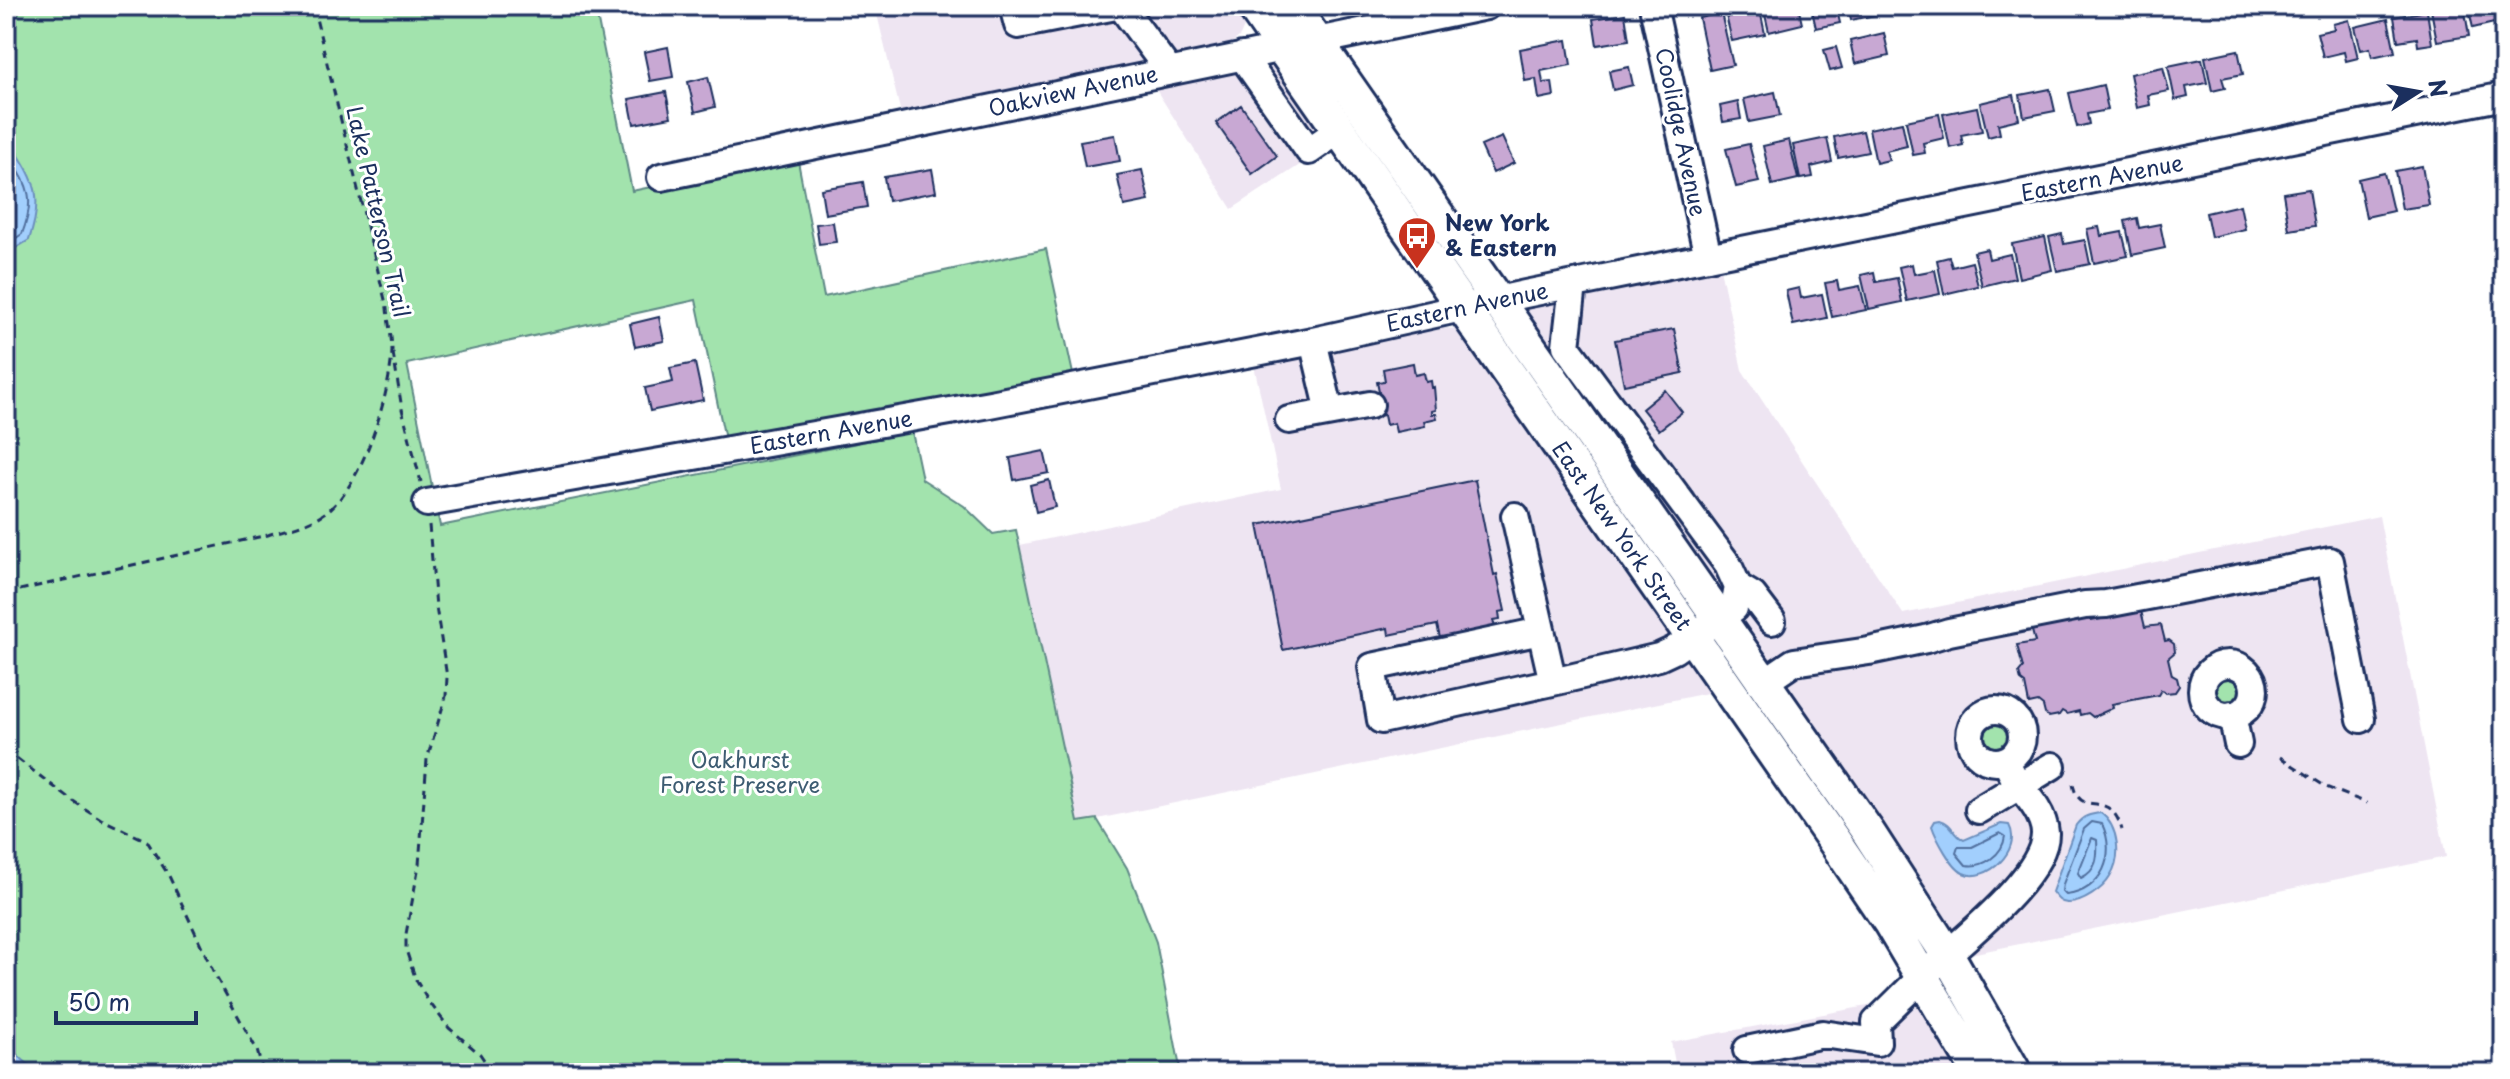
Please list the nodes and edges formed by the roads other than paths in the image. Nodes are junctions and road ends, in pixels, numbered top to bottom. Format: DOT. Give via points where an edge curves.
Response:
graph roads {
  1 [pos="1013,6"];
  2 [pos="1118,6"];
  3 [pos="1253,6"];
  4 [pos="1292,6"];
  5 [pos="1486,6"];
  6 [pos="1653,6"];
  7 [pos="1317,40"];
  8 [pos="1281,48"];
  9 [pos="1242,56"];
  10 [pos="1169,71"];
  11 [pos="2504,96"];
  12 [pos="1339,130"];
  13 [pos="661,177"];
  14 [pos="1708,257"];
  15 [pos="1573,285"];
  16 [pos="1497,301"];
  17 [pos="1463,308"];
  18 [pos="1313,341"];
  19 [pos="1575,384"];
  20 [pos="1370,405"];
  21 [pos="1330,412"];
  22 [pos="1289,420"];
  23 [pos="1646,455"];
  24 [pos="1617,472"];
  25 [pos="427,503"];
  26 [pos="1515,516"];
  27 [pos="1738,587"];
  28 [pos="1719,619"];
  29 [pos="1772,621"];
  30 [pos="1541,631"];
  31 [pos="1692,637"];
  32 [pos="1557,681"];
  33 [pos="1763,683"];
  34 [pos="2232,715"];
  35 [pos="2361,719"];
  36 [pos="2238,744"];
  37 [pos="2005,760"];
  38 [pos="2052,766"];
  39 [pos="2019,786"];
  40 [pos="1979,810"];
  41 [pos="1947,954"];
  42 [pos="1922,976"];
  43 [pos="1747,1050"];
  44 [pos="1979,1073"];
  45 [pos="2015,1073"];
  1 -- 2 [label="street" via="1018,25"];
  2 -- 10 [label="street"];
  3 -- 8 [label="main road, East New York Street"];
  4 -- 7 [label="main road, East New York Street"];
  5 -- 7 [label="street, Oakview Avenue"];
  6 -- 14 [label="street, Coolidge Avenue"];
  7 -- 8 [label="street, Oakview Avenue"];
  7 -- 16 [label="main road, East New York Street"];
  8 -- 9 [label="street, Oakview Avenue"];
  8 -- 12 [label="main road, East New York Street"];
  9 -- 10 [label="street, Oakview Avenue"];
  9 -- 12 [label="street" via="1309,151"];
  10 -- 13 [label="street, Oakview Avenue"];
  11 -- 14 [label="street, Eastern Avenue"];
  12 -- 17 [label="main road, East New York Street"];
  14 -- 15 [label="street, Eastern Avenue"];
  15 -- 16 [label="street, Eastern Avenue"];
  15 -- 19 [label="street" via="1566,346"];
  16 -- 17 [label="street, Eastern Avenue"];
  16 -- 19 [label="main road, East New York Street"];
  17 -- 18 [label="street, Eastern Avenue"];
  17 -- 31 [label="main road, East New York Street"];
  18 -- 21 [label="street"];
  18 -- 25 [label="street, Eastern Avenue"];
  19 -- 23 [label="street"];
  19 -- 24 [label="main road, East New York Street"];
  20 -- 21 [label="street"];
  21 -- 22 [label="street"];
  23 -- 24 [label="street"];
  23 -- 27 [label="street" via="1728,565"];
  24 -- 28 [label="main road, East New York Street"];
  26 -- 30 [label="street"];
  27 -- 28 [label="street" via="1734,608"];
  27 -- 29 [label="street" via="1753,596"];
  28 -- 31 [label="street"];
  28 -- 33 [label="main road, East New York Street"];
  30 -- 32 [label="street"];
  30 -- 32 [label="street" via="1372,667 1381,720"];
  31 -- 32 [label="street" via="1659,657"];
  31 -- 42 [label="main road, East New York Street"];
  33 -- 35 [label="street" via="1794,662 2330,561"];
  33 -- 41 [label="main road, East New York Street"];
  34 -- 36 [label="street"];
  37 -- 39 [label="street"];
  38 -- 39 [label="street"];
  39 -- 40 [label="street"];
  39 -- 41 [label="street" via="2035,804 2045,833 2040,853 2028,874"];
  41 -- 42 [label="street"];
  41 -- 45 [label="main road, East New York Street"];
  42 -- 43 [label="street" via="1876,1022 1879,1051 1825,1044"];
  42 -- 44 [label="main road, East New York Street"];
}
